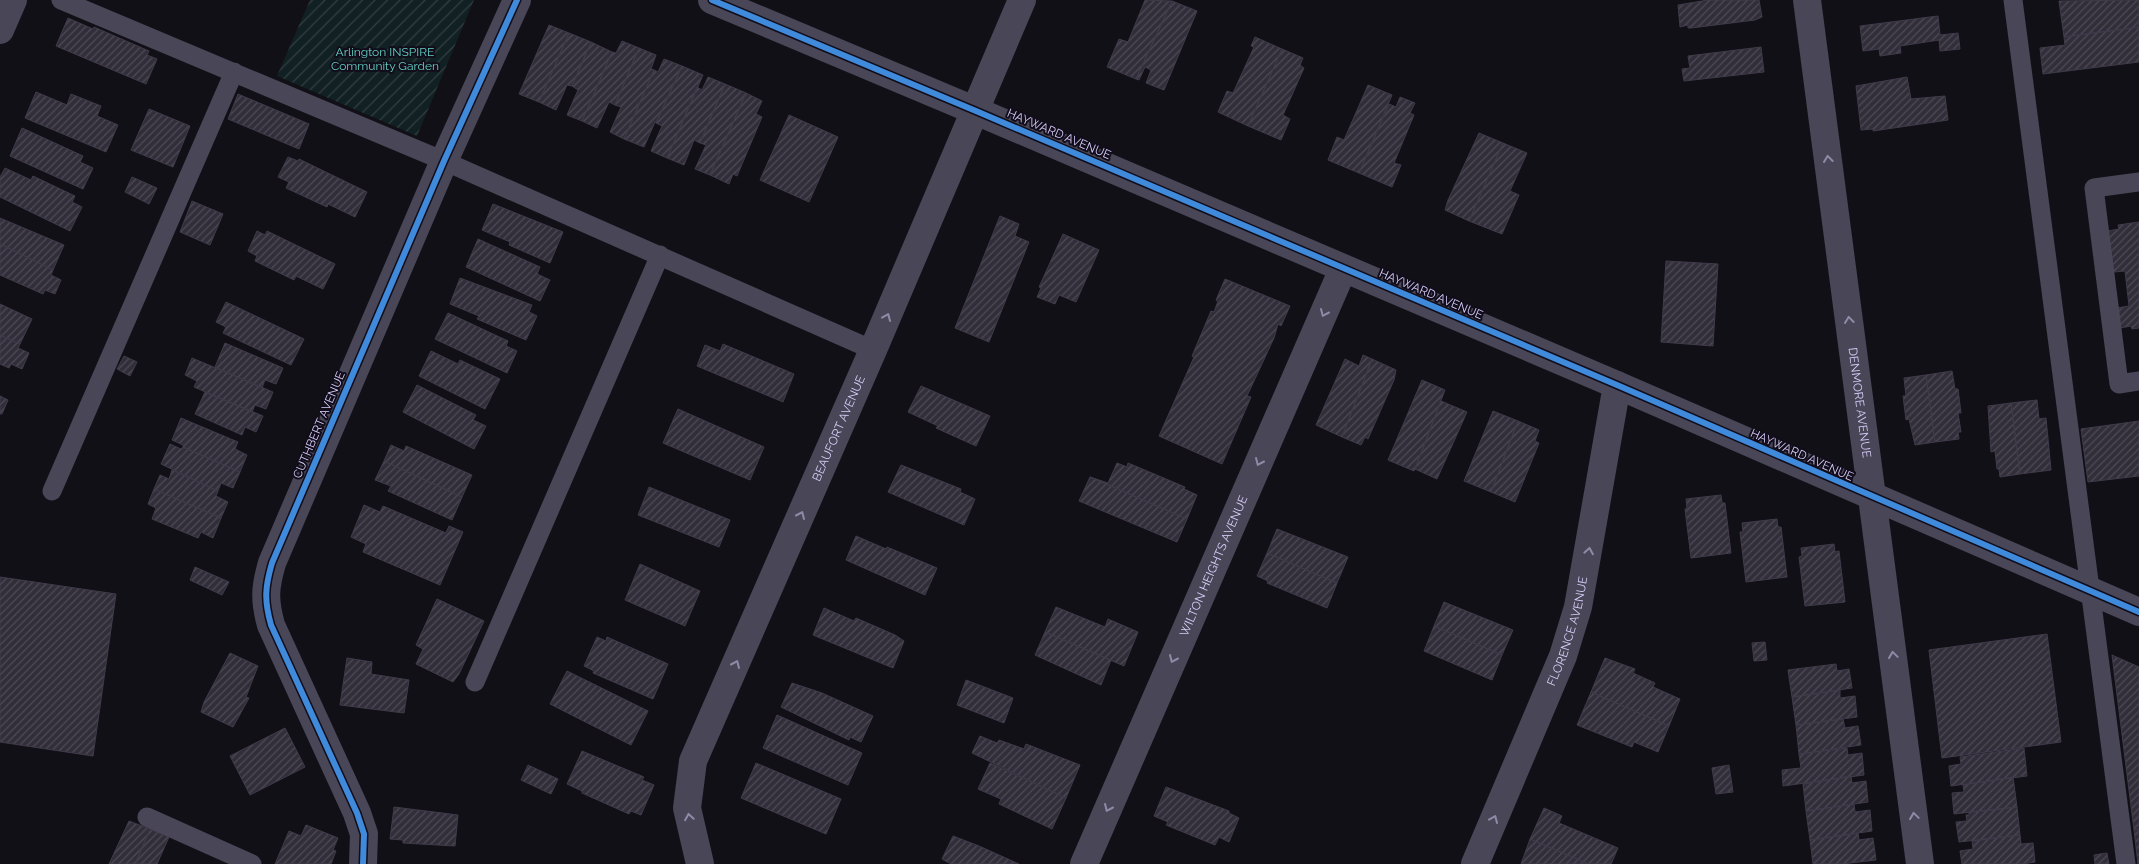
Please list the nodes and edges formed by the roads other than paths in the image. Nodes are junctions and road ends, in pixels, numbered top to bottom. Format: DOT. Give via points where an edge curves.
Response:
graph roads {
  1 [pos="13,0"];
  2 [pos="61,0"];
  3 [pos="517,0"];
  4 [pos="712,0"];
  5 [pos="1022,0"];
  6 [pos="1807,0"];
  7 [pos="2013,0"];
  8 [pos="0,30"];
  9 [pos="234,72"];
  10 [pos="976,111"];
  11 [pos="444,161"];
  12 [pos="2139,182"];
  13 [pos="660,255"];
  14 [pos="1343,268"];
  15 [pos="873,350"];
  16 [pos="2139,381"];
  17 [pos="1617,385"];
  18 [pos="52,491"];
  19 [pos="1872,498"];
  20 [pos="2091,592"];
  21 [pos="2139,612"];
  22 [pos="475,682"];
  23 [pos="147,817"];
  24 [pos="252,864"];
  25 [pos="364,864"];
  26 [pos="700,864"];
  27 [pos="1084,864"];
  28 [pos="1475,864"];
  29 [pos="1920,864"];
  30 [pos="2126,864"];
  1 -- 8 [label="street"];
  2 -- 9 [label="lane"];
  3 -- 11 [label="street, CUTHBERT AVENUE"];
  4 -- 10 [label="street, HAYWARD AVENUE"];
  5 -- 10 [label="street, BEAUFORT AVENUE"];
  19 -- 6 [label="street, DENMORE AVENUE, one-way"];
  7 -- 20 [label="lane"];
  9 -- 11 [label="lane"];
  9 -- 18 [label="lane"];
  10 -- 14 [label="street, HAYWARD AVENUE"];
  15 -- 10 [label="street, BEAUFORT AVENUE, one-way"];
  11 -- 13 [label="lane"];
  11 -- 25 [label="street, CUTHBERT AVENUE" via="272,563 266,584 265,604 271,625 357,813 364,834"];
  12 -- 16 [label="lane" via="2094,188 2119,384"];
  13 -- 15 [label="lane"];
  13 -- 22 [label="lane"];
  14 -- 17 [label="street, HAYWARD AVENUE"];
  14 -- 27 [label="street, WILTON HEIGHTS AVENUE, one-way"];
  26 -- 15 [label="street, BEAUFORT AVENUE, one-way" via="687,808 694,761"];
  17 -- 19 [label="street, HAYWARD AVENUE"];
  28 -- 17 [label="street, FLORENCE AVENUE, one-way" via="1563,656 1578,607"];
  19 -- 20 [label="street, HAYWARD AVENUE"];
  29 -- 19 [label="street, DENMORE AVENUE, one-way"];
  20 -- 21 [label="street, HAYWARD AVENUE"];
  20 -- 30 [label="lane"];
  23 -- 24 [label="lane"];
}
